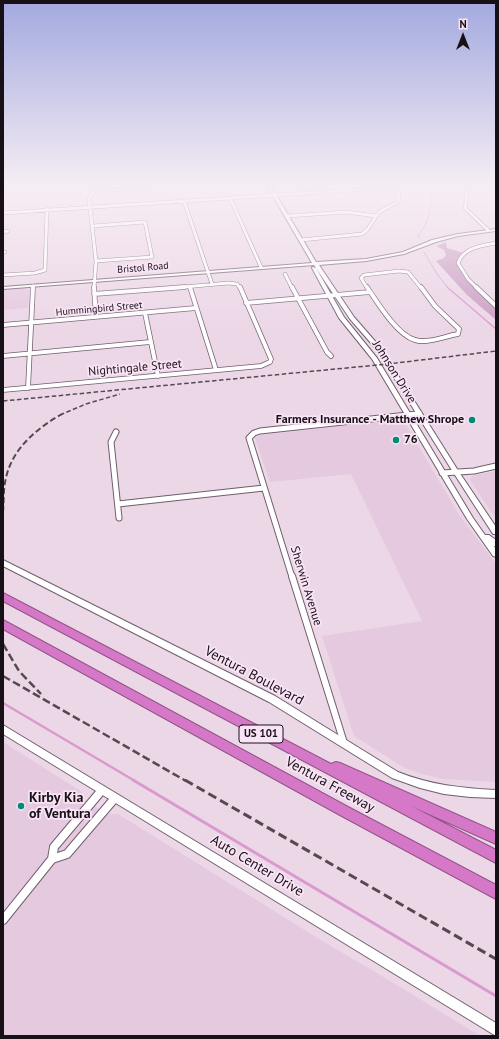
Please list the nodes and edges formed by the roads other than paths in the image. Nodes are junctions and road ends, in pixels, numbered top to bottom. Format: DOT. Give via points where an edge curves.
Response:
graph roads {
  1 [pos="47,234"];
  2 [pos="94,234"];
  3 [pos="147,234"];
  4 [pos="195,234"];
  5 [pos="246,234"];
  6 [pos="298,234"];
  7 [pos="360,234"];
  8 [pos="464,234"];
  9 [pos="301,240"];
  10 [pos="496,243"];
  11 [pos="366,260"];
  12 [pos="96,261"];
  13 [pos="314,263"];
  14 [pos="261,267"];
  15 [pos="208,271"];
  16 [pos="285,274"];
  17 [pos="3,275"];
  18 [pos="95,281"];
  19 [pos="329,283"];
  20 [pos="212,284"];
  21 [pos="34,286"];
  22 [pos="190,286"];
  23 [pos="3,288"];
  24 [pos="370,292"];
  25 [pos="94,294"];
  26 [pos="329,295"];
  27 [pos="337,295"];
  28 [pos="298,298"];
  29 [pos="489,300"];
  30 [pos="496,300"];
  31 [pos="246,303"];
  32 [pos="496,306"];
  33 [pos="196,308"];
  34 [pos="146,313"];
  35 [pos="96,317"];
  36 [pos="32,322"];
  37 [pos="3,325"];
  38 [pos="150,342"];
  39 [pos="30,353"];
  40 [pos="3,356"];
  41 [pos="331,356"];
  42 [pos="216,370"];
  43 [pos="158,376"];
  44 [pos="28,388"];
  45 [pos="3,390"];
  46 [pos="420,414"];
  47 [pos="408,415"];
  48 [pos="116,432"];
  49 [pos="496,466"];
  50 [pos="456,472"];
  51 [pos="442,474"];
  52 [pos="264,488"];
  53 [pos="118,504"];
  54 [pos="119,518"];
  55 [pos="479,532"];
  56 [pos="496,532"];
  57 [pos="496,544"];
  58 [pos="496,554"];
  59 [pos="3,563"];
  60 [pos="3,597"];
  61 [pos="3,624"];
  62 [pos="3,729"];
  63 [pos="271,739"];
  64 [pos="344,743"];
  65 [pos="102,790"];
  66 [pos="496,794"];
  67 [pos="115,798"];
  68 [pos="496,838"];
  69 [pos="496,857"];
  70 [pos="52,859"];
  71 [pos="496,892"];
  72 [pos="3,920"];
  73 [pos="496,1030"];
  1 -- 17 [label="street" via="46,267 43,271"];
  2 -- 12 [label="street"];
  3 -- 12 [label="street" via="152,257"];
  4 -- 15 [label="street"];
  5 -- 14 [label="street"];
  6 -- 9 [label="main road, Johnson Drive"];
  7 -- 9 [label="street"];
  8 -- 11 [label="main road, Bristol Road" via="445,238 404,253"];
  9 -- 13 [label="main road, Johnson Drive"];
  10 -- 29 [label="street" via="467,251 461,255 458,263 466,276"];
  11 -- 13 [label="main road, Bristol Road"];
  11 -- 19 [label="main road" via="325,266"];
  12 -- 18 [label="street"];
  13 -- 14 [label="main road, Bristol Road"];
  13 -- 19 [label="main road, Johnson Drive"];
  13 -- 26 [label="main road, Johnson Drive" via="312,266"];
  14 -- 15 [label="main road, Bristol Road"];
  15 -- 18 [label="main road, Bristol Road"];
  15 -- 20 [label="street"];
  16 -- 28 [label="street"];
  18 -- 21 [label="main road, Bristol Road"];
  18 -- 25 [label="street"];
  19 -- 27 [label="main road, Johnson Drive"];
  20 -- 22 [label="street"];
  20 -- 31 [label="street" via="239,285"];
  21 -- 23 [label="main road, Bristol Road"];
  21 -- 36 [label="street"];
  22 -- 25 [label="street"];
  22 -- 33 [label="street"];
  24 -- 24 [label="street" via="384,311 414,340 460,332 460,329 435,306 412,275 405,272 361,276"];
  24 -- 27 [label="street"];
  25 -- 35 [label="street"];
  26 -- 27 [label="street"];
  26 -- 28 [label="street"];
  26 -- 47 [label="main road, Johnson Drive" via="342,318 374,358"];
  27 -- 46 [label="main road, Johnson Drive" via="378,348"];
  28 -- 31 [label="street"];
  28 -- 41 [label="street"];
  29 -- 30 [label="street"];
  29 -- 32 [label="street"];
  31 -- 42 [label="street, Nightingale Street" via="270,359 268,364"];
  33 -- 34 [label="street, Hummingbird Street"];
  33 -- 42 [label="street"];
  34 -- 35 [label="street, Hummingbird Street"];
  34 -- 38 [label="street"];
  35 -- 36 [label="street, Hummingbird Street"];
  36 -- 37 [label="street, Hummingbird Street"];
  36 -- 39 [label="street"];
  38 -- 39 [label="street"];
  38 -- 43 [label="street"];
  39 -- 40 [label="street"];
  39 -- 44 [label="street"];
  42 -- 43 [label="street, Nightingale Street"];
  43 -- 44 [label="street, Nightingale Street"];
  44 -- 45 [label="street, Nightingale Street"];
  46 -- 47 [label="street"];
  46 -- 50 [label="main road, Johnson Drive"];
  47 -- 51 [label="main road, Johnson Drive"];
  47 -- 52 [label="street, Sherwin Avenue" via="260,431 251,435 249,441"];
  48 -- 53 [label="street" via="111,442"];
  49 -- 50 [label="street"];
  50 -- 51 [label="street"];
  50 -- 56 [label="main road, Johnson Drive"];
  51 -- 55 [label="main road, Johnson Drive"];
  52 -- 53 [label="street"];
  52 -- 64 [label="street, Sherwin Avenue"];
  53 -- 54 [label="street"];
  55 -- 57 [label="main road"];
  55 -- 58 [label="main road, Johnson Drive"];
  59 -- 64 [label="main road, Ventura Boulevard" via="244,684"];
  60 -- 63 [label="highway, Ventura Freeway / US 101"];
  61 -- 71 [label="highway, Ventura Freeway / US 101"];
  62 -- 65 [label="main road, Auto Center Drive"];
  63 -- 68 [label="highway"];
  63 -- 69 [label="highway, Ventura Freeway / US 101"];
  64 -- 66 [label="main road, Ventura Boulevard" via="386,770 416,784 457,793"];
  65 -- 67 [label="main road, Auto Center Drive"];
  65 -- 70 [label="street" via="54,846"];
  67 -- 70 [label="street" via="67,854"];
  67 -- 73 [label="main road, Auto Center Drive"];
  70 -- 72 [label="street"];
}
